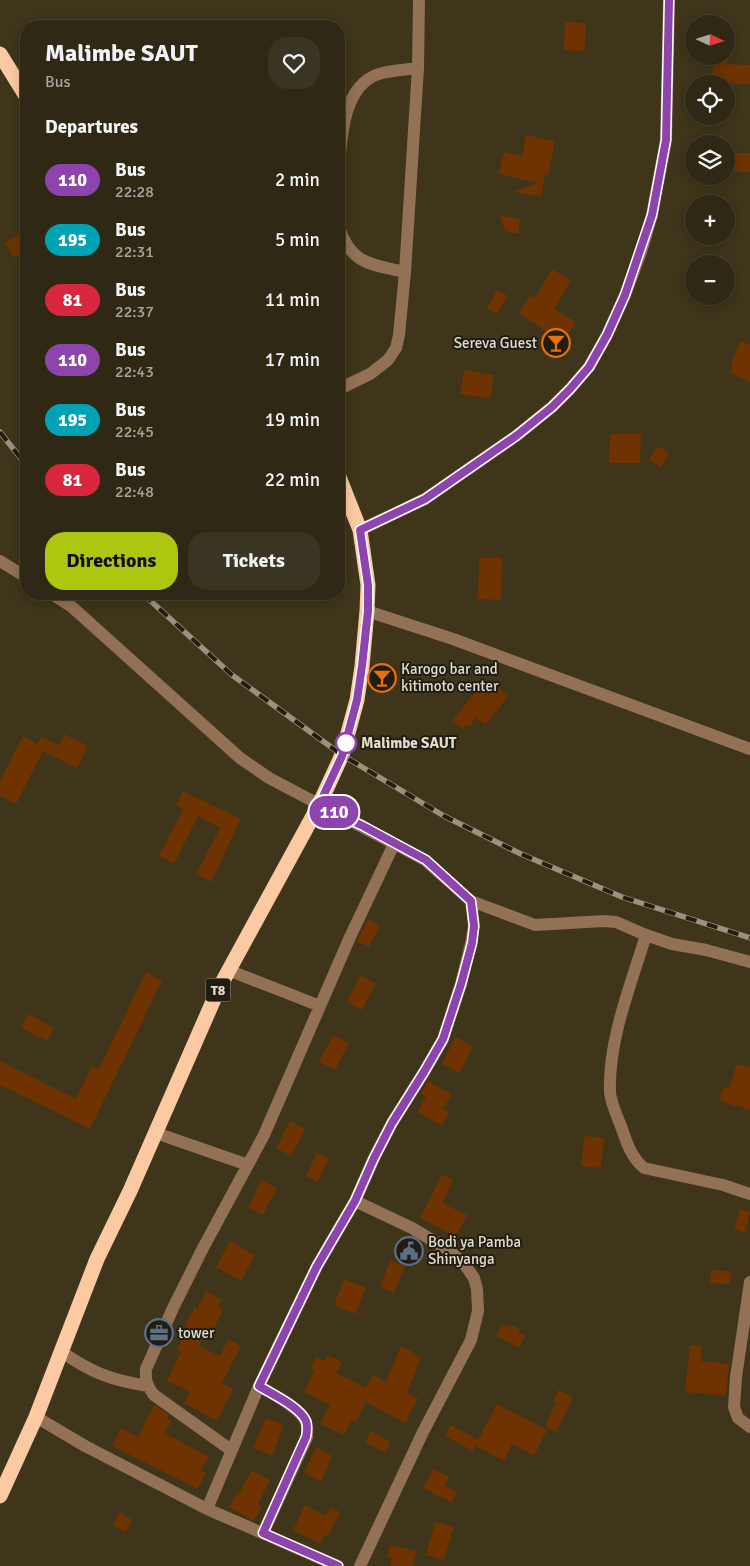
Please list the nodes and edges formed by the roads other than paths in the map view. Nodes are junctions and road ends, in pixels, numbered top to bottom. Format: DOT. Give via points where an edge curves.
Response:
graph roads {
  1 [pos="419,0"];
  2 [pos="669,0"];
  3 [pos="0,54"];
  4 [pos="418,68"];
  5 [pos="20,86"];
  6 [pos="345,118"];
  7 [pos="345,243"];
  8 [pos="405,272"];
  9 [pos="345,387"];
  10 [pos="345,492"];
  11 [pos="360,530"];
  12 [pos="0,562"];
  13 [pos="20,574"];
  14 [pos="61,600"];
  15 [pos="368,611"];
  16 [pos="750,749"];
  17 [pos="319,805"];
  18 [pos="394,844"];
  19 [pos="471,901"];
  20 [pos="646,935"];
  21 [pos="750,962"];
  22 [pos="228,970"];
  23 [pos="320,1006"];
  24 [pos="156,1133"];
  25 [pos="248,1165"];
  26 [pos="750,1194"];
  27 [pos="355,1201"];
  28 [pos="750,1282"];
  29 [pos="62,1352"];
  30 [pos="148,1386"];
  31 [pos="259,1386"];
  32 [pos="36,1418"];
  33 [pos="750,1427"];
  34 [pos="231,1450"];
  35 [pos="0,1496"];
  36 [pos="207,1509"];
  37 [pos="263,1533"];
  38 [pos="338,1566"];
  39 [pos="360,1566"];
  1 -- 4 [label="street"];
  2 -- 11 [label="street" via="666,140 652,215 607,335 589,367 552,407 516,436 425,499"];
  3 -- 5 [label="highway"];
  4 -- 6 [label="street" via="369,78 348,106"];
  4 -- 8 [label="street"];
  7 -- 8 [label="street" via="353,255 363,261"];
  8 -- 9 [label="street" via="396,348 388,360 370,374"];
  10 -- 11 [label="highway, T8"];
  11 -- 15 [label="highway, T8" via="368,585"];
  12 -- 13 [label="street"];
  14 -- 17 [label="street" via="240,758"];
  15 -- 16 [label="street" via="453,639"];
  15 -- 17 [label="highway, T8" via="361,674 350,729 342,756"];
  17 -- 18 [label="street"];
  17 -- 22 [label="highway, T8"];
  18 -- 19 [label="street" via="426,860"];
  18 -- 23 [label="street"];
  19 -- 20 [label="street" via="535,925 616,922"];
  19 -- 27 [label="street" via="472,943 443,1039 392,1123"];
  20 -- 21 [label="street"];
  20 -- 26 [label="street" via="611,1066 610,1095 627,1144 636,1162 644,1168"];
  22 -- 23 [label="street"];
  22 -- 24 [label="highway, T8"];
  23 -- 25 [label="street"];
  24 -- 25 [label="street"];
  24 -- 29 [label="highway, T8" via="97,1259"];
  25 -- 30 [label="street" via="173,1308 146,1369"];
  27 -- 31 [label="street" via="317,1266"];
  27 -- 39 [label="street" via="412,1228 450,1251 466,1265 477,1289 478,1311 470,1340"];
  28 -- 33 [label="street" via="734,1407 738,1418"];
  29 -- 30 [label="street" via="96,1373 121,1382"];
  29 -- 32 [label="highway, T8"];
  30 -- 34 [label="street" via="154,1394"];
  31 -- 34 [label="street"];
  31 -- 37 [label="street" via="300,1413 308,1430"];
  32 -- 35 [label="highway, T8"];
  32 -- 36 [label="street"];
  34 -- 36 [label="street"];
  36 -- 37 [label="street"];
  37 -- 38 [label="street"];
}
